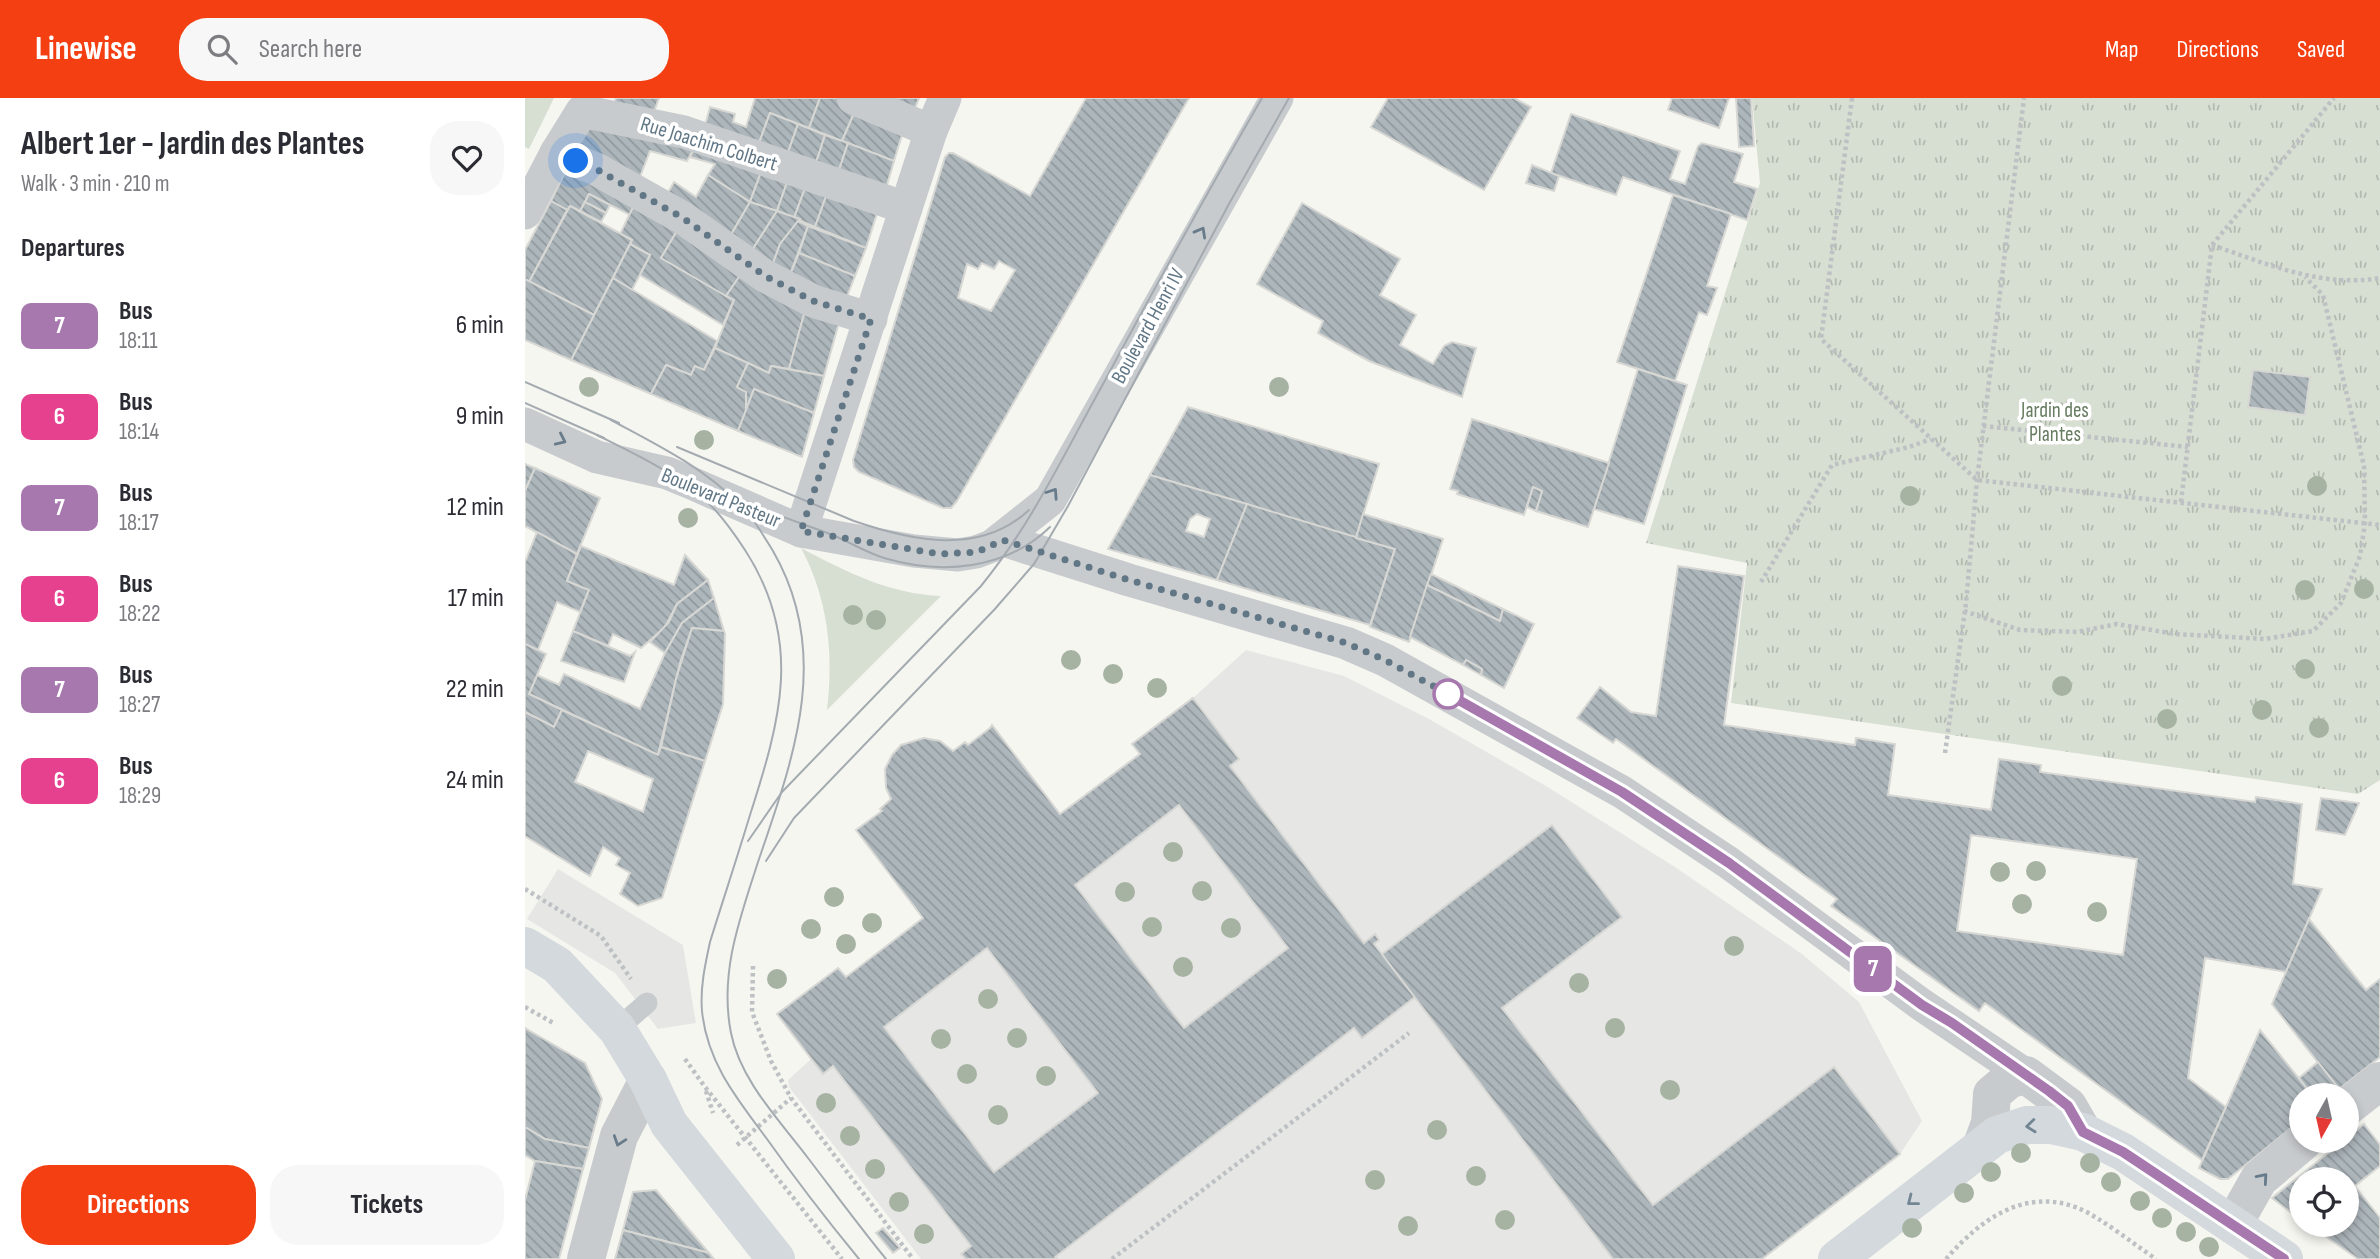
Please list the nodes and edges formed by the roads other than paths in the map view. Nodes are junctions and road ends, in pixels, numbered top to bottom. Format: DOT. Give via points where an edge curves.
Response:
graph roads {
  1 [pos="853,98"];
  2 [pos="945,98"];
  3 [pos="1277,98"];
  4 [pos="931,131"];
  5 [pos="556,153"];
  6 [pos="906,208"];
  7 [pos="525,213"];
  8 [pos="871,319"];
  9 [pos="525,424"];
  10 [pos="801,531"];
  11 [pos="1003,540"];
  12 [pos="525,946"];
  13 [pos="647,1003"];
  14 [pos="1952,1023"];
  15 [pos="617,1029"];
  16 [pos="2026,1075"];
  17 [pos="648,1080"];
  18 [pos="2380,1081"];
  19 [pos="1992,1094"];
  20 [pos="2359,1098"];
  21 [pos="2083,1132"];
  22 [pos="1982,1145"];
  23 [pos="2290,1153"];
  24 [pos="2233,1225"];
  25 [pos="586,1259"];
  26 [pos="776,1259"];
  27 [pos="1837,1259"];
  28 [pos="2284,1259"];
  1 -- 4 [label="street"];
  2 -- 4 [label="street"];
  11 -- 3 [label="street, Boulevard Henri IV, one-way" via="1050,500"];
  4 -- 6 [label="street"];
  5 -- 6 [label="street, Rue Joachim Colbert" via="582,111 684,132"];
  5 -- 7 [label="street, Rue Joachim Colbert"];
  5 -- 8 [label="street" via="596,169 672,212 765,276 801,295"];
  6 -- 8 [label="street"];
  8 -- 10 [label="street"];
  9 -- 10 [label="street, Boulevard Pasteur, one-way" via="597,457 667,473"];
  10 -- 11 [label="street, Boulevard Pasteur" via="940,554 977,552"];
  11 -- 14 [label="street" via="1346,643 1385,660 1622,792"];
  12 -- 15 [label="main road" via="557,964"];
  13 -- 15 [label="lane"];
  14 -- 16 [label="street"];
  14 -- 19 [label="street"];
  15 -- 17 [label="main road"];
  16 -- 19 [label="street" via="2010,1079"];
  16 -- 21 [label="street" via="2068,1106"];
  17 -- 25 [label="street, one-way" via="619,1136"];
  17 -- 26 [label="main road" via="669,1124"];
  18 -- 20 [label="street"];
  19 -- 22 [label="street" via="1990,1123"];
  21 -- 22 [label="main road, one-way" via="2027,1125"];
  21 -- 24 [label="main road" via="2123,1152"];
  22 -- 27 [label="main road, one-way"];
  24 -- 23 [label="street, one-way" via="2259,1180"];
  24 -- 28 [label="main road"];
}
